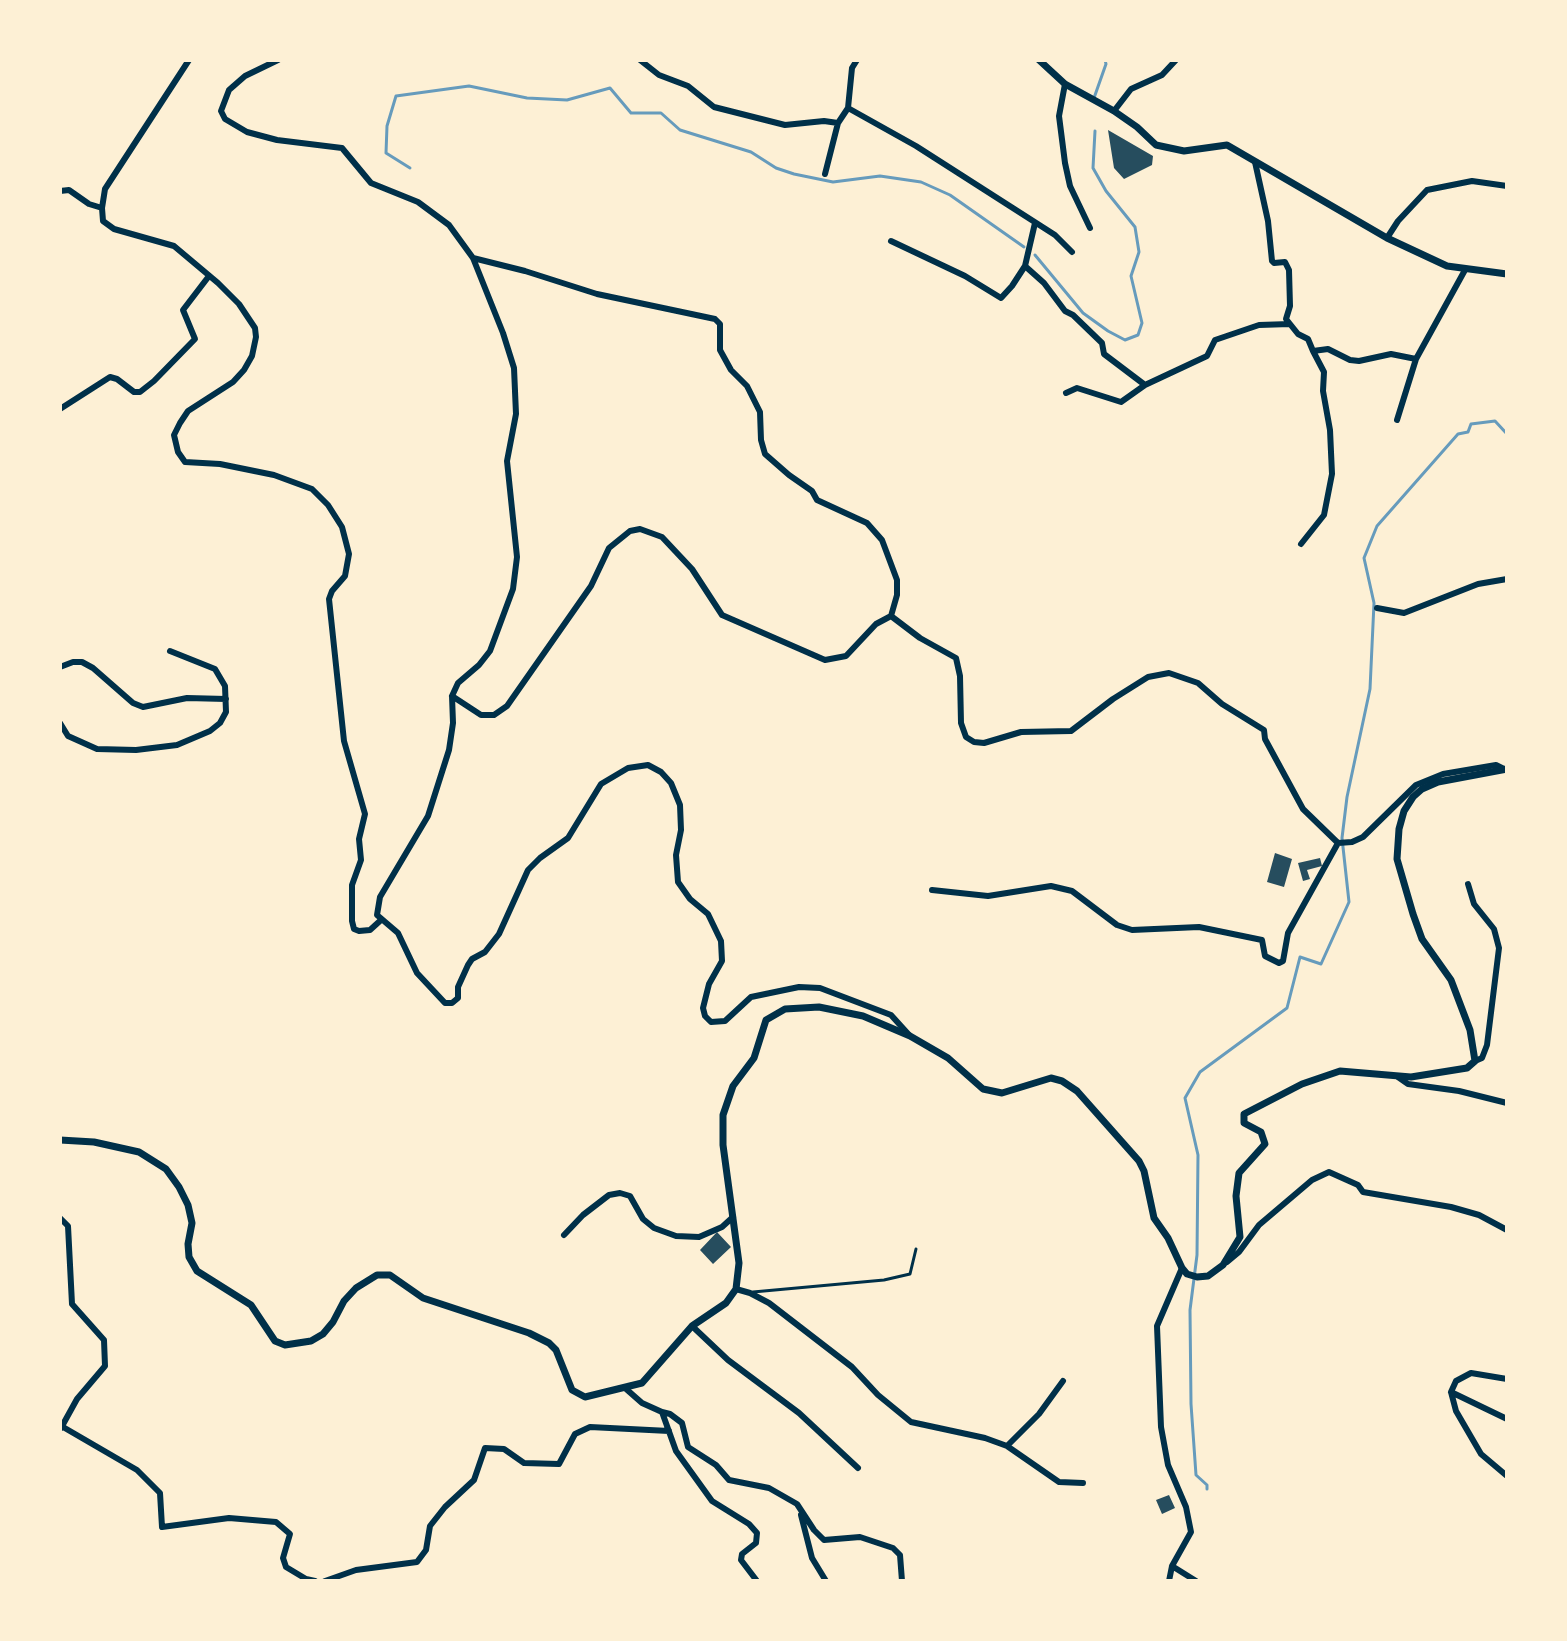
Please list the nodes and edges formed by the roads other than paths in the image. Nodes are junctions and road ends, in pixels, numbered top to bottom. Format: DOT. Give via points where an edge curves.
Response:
graph roads {
  1 [pos="189,60"];
  2 [pos="278,60"];
  3 [pos="640,60"];
  4 [pos="857,60"];
  5 [pos="1039,60"];
  6 [pos="1176,60"];
  7 [pos="1065,84"];
  8 [pos="848,108"];
  9 [pos="1114,111"];
  10 [pos="838,123"];
  11 [pos="1255,162"];
  12 [pos="825,174"];
  13 [pos="1507,186"];
  14 [pos="60,191"];
  15 [pos="102,208"];
  16 [pos="1035,223"];
  17 [pos="1090,228"];
  18 [pos="1387,238"];
  19 [pos="891,241"];
  20 [pos="1072,252"];
  21 [pos="473,258"];
  22 [pos="1025,266"];
  23 [pos="1465,270"];
  24 [pos="1507,274"];
  25 [pos="209,276"];
  26 [pos="1290,324"];
  27 [pos="1313,351"];
  28 [pos="1416,359"];
  29 [pos="1145,385"];
  30 [pos="1066,393"];
  31 [pos="60,409"];
  32 [pos="1397,420"];
  33 [pos="1301,544"];
  34 [pos="1507,579"];
  35 [pos="1377,608"];
  36 [pos="891,616"];
  37 [pos="170,651"];
  38 [pos="60,667"];
  39 [pos="452,696"];
  40 [pos="226,699"];
  41 [pos="60,723"];
  42 [pos="1506,769"];
  43 [pos="1338,843"];
  44 [pos="1468,884"];
  45 [pos="932,890"];
  46 [pos="381,920"];
  47 [pos="910,1036"];
  48 [pos="1475,1061"];
  49 [pos="1395,1075"];
  50 [pos="1507,1103"];
  51 [pos="60,1140"];
  52 [pos="733,1217"];
  53 [pos="60,1218"];
  54 [pos="1507,1230"];
  55 [pos="564,1235"];
  56 [pos="916,1249"];
  57 [pos="1223,1265"];
  58 [pos="1184,1271"];
  59 [pos="736,1289"];
  60 [pos="750,1293"];
  61 [pos="692,1326"];
  62 [pos="1507,1379"];
  63 [pos="1063,1381"];
  64 [pos="625,1388"];
  65 [pos="1451,1392"];
  66 [pos="662,1412"];
  67 [pos="1507,1419"];
  68 [pos="61,1428"];
  69 [pos="669,1431"];
  70 [pos="1007,1446"];
  71 [pos="858,1468"];
  72 [pos="1507,1476"];
  73 [pos="1083,1483"];
  74 [pos="797,1504"];
  75 [pos="1172,1566"];
  76 [pos="315,1581"];
  77 [pos="325,1581"];
  78 [pos="757,1581"];
  79 [pos="826,1581"];
  80 [pos="902,1581"];
  81 [pos="1169,1581"];
  82 [pos="1196,1581"];
  1 -- 15 [label="street" via="105,189"];
  2 -- 21 [label="street" via="229,90 221,111 225,119 277,140 342,148 371,183 418,202 449,225"];
  3 -- 10 [label="street" via="714,107 785,125"];
  4 -- 8 [label="street"];
  5 -- 7 [label="street"];
  6 -- 9 [label="street" via="1162,75 1131,89"];
  7 -- 9 [label="street"];
  7 -- 17 [label="street" via="1059,116 1065,163"];
  8 -- 10 [label="street"];
  8 -- 16 [label="street"];
  9 -- 11 [label="street" via="1156,145 1184,151 1227,145"];
  10 -- 12 [label="street"];
  11 -- 18 [label="street"];
  11 -- 26 [label="street" via="1272,261 1285,262 1289,270"];
  13 -- 18 [label="street" via="1472,181 1427,190"];
  14 -- 15 [label="street" via="69,190"];
  15 -- 25 [label="street" via="103,221 114,229 174,246"];
  16 -- 20 [label="street"];
  16 -- 22 [label="street"];
  18 -- 23 [label="street"];
  19 -- 22 [label="street" via="1001,298"];
  21 -- 36 [label="street" via="597,294 715,319 720,324 720,350 760,412 765,454 817,500 867,523 882,540 897,580"];
  21 -- 39 [label="street" via="514,368 516,414 507,461 517,557 513,589 490,651"];
  22 -- 29 [label="street" via="1102,343 1104,354"];
  23 -- 24 [label="street"];
  23 -- 28 [label="street"];
  25 -- 31 [label="street" via="183,310 195,339 154,381 134,392 110,377"];
  25 -- 46 [label="street" via="239,304 256,337 252,356 233,382 188,411 174,435 178,452 185,462 274,475 312,489 342,527 349,554 345,576 329,599 344,741 365,814 361,860 352,885 352,921 359,931 370,930"];
  26 -- 27 [label="street"];
  26 -- 29 [label="street" via="1259,325 1215,340 1207,356"];
  27 -- 28 [label="street" via="1328,349 1359,361 1391,354"];
  27 -- 33 [label="street" via="1324,372 1332,474 1324,515"];
  28 -- 32 [label="street"];
  29 -- 30 [label="street" via="1121,402 1077,388"];
  34 -- 35 [label="street" via="1478,584 1404,613"];
  36 -- 39 [label="street" via="846,656 814,658 722,615 692,569 662,537 640,529 619,537 609,548 591,586 507,706 494,715 481,715"];
  36 -- 43 [label="street" via="956,658 961,723 974,742 1021,732 1071,731 1148,677 1169,673 1198,683 1264,730 1303,809"];
  37 -- 40 [label="street" via="215,669"];
  38 -- 40 [label="street" via="82,662 143,707 187,698"];
  39 -- 46 [label="street" via="449,750 428,816 380,897"];
  40 -- 41 [label="street" via="220,723 177,745 97,749 68,736"];
  42 -- 43 [label="street" via="1496,765 1443,774 1416,785 1363,837"];
  42 -- 48 [label="street" via="1422,789 1404,811 1399,829 1397,859 1413,914 1422,939 1451,980 1470,1030"];
  43 -- 45 [label="street" via="1288,933 1279,963 1265,956 1262,940 1199,927 1132,930 1072,891 1051,886 988,896"];
  44 -- 48 [label="street" via="1499,948 1487,1045"];
  46 -- 47 [label="street" via="398,933 417,973 445,1003 452,1003 472,959 499,934 528,870 568,838 601,784 628,768 648,765 671,783 680,805 678,882 708,914 721,941 722,961 709,984 705,1016 711,1022 725,1021 751,997 810,987 891,1015"];
  47 -- 52 [label="street" via="863,1016 819,1007 785,1009 766,1020 754,1058 733,1086 723,1115"];
  47 -- 58 [label="street" via="948,1058 983,1089 1002,1093 1051,1078 1077,1091 1139,1161 1154,1218"];
  48 -- 49 [label="street" via="1455,1071"];
  49 -- 50 [label="street" via="1408,1084"];
  49 -- 57 [label="street" via="1340,1071 1244,1114 1244,1123 1261,1132 1265,1144 1239,1173 1240,1237"];
  51 -- 64 [label="street" via="139,1152 166,1169 188,1205 189,1257 197,1271 251,1305 275,1341 311,1341 323,1334 356,1288 377,1275 390,1275 423,1298 549,1343 577,1395"];
  52 -- 55 [label="street" via="699,1237 676,1236 654,1228 630,1196 620,1193 609,1195"];
  52 -- 59 [label="street" via="739,1263"];
  53 -- 68 [label="street" via="68,1226 72,1304 104,1340 105,1366"];
  54 -- 57 [label="street" via="1451,1207 1363,1192 1329,1172 1259,1225"];
  56 -- 60 [label="lane" via="910,1274"];
  57 -- 58 [label="street" via="1208,1276"];
  58 -- 75 [label="street" via="1157,1326 1161,1427 1191,1532"];
  59 -- 60 [label="street"];
  59 -- 61 [label="street" via="726,1303"];
  60 -- 70 [label="street" via="852,1367 911,1422"];
  61 -- 64 [label="street" via="649,1378"];
  61 -- 71 [label="street"];
  62 -- 65 [label="street" via="1471,1373 1456,1381"];
  63 -- 70 [label="street"];
  64 -- 66 [label="street"];
  65 -- 67 [label="street"];
  65 -- 72 [label="street" via="1481,1454"];
  66 -- 69 [label="street"];
  66 -- 74 [label="street" via="682,1423 688,1447 729,1480 769,1488"];
  68 -- 76 [label="street" via="137,1470 160,1493 162,1527 229,1518 276,1522 290,1534 283,1558 286,1567"];
  69 -- 77 [label="street" via="590,1427 575,1434 559,1464 524,1463 504,1449 485,1448 474,1480 430,1526 426,1550 417,1562 356,1570"];
  69 -- 78 [label="street" via="676,1451 712,1501 757,1533 756,1543 741,1560"];
  70 -- 73 [label="street" via="1059,1482"];
  74 -- 79 [label="street" via="812,1558"];
  74 -- 80 [label="street" via="824,1540 860,1537 893,1548 900,1555"];
  75 -- 81 [label="street"];
  75 -- 82 [label="street"];
}
